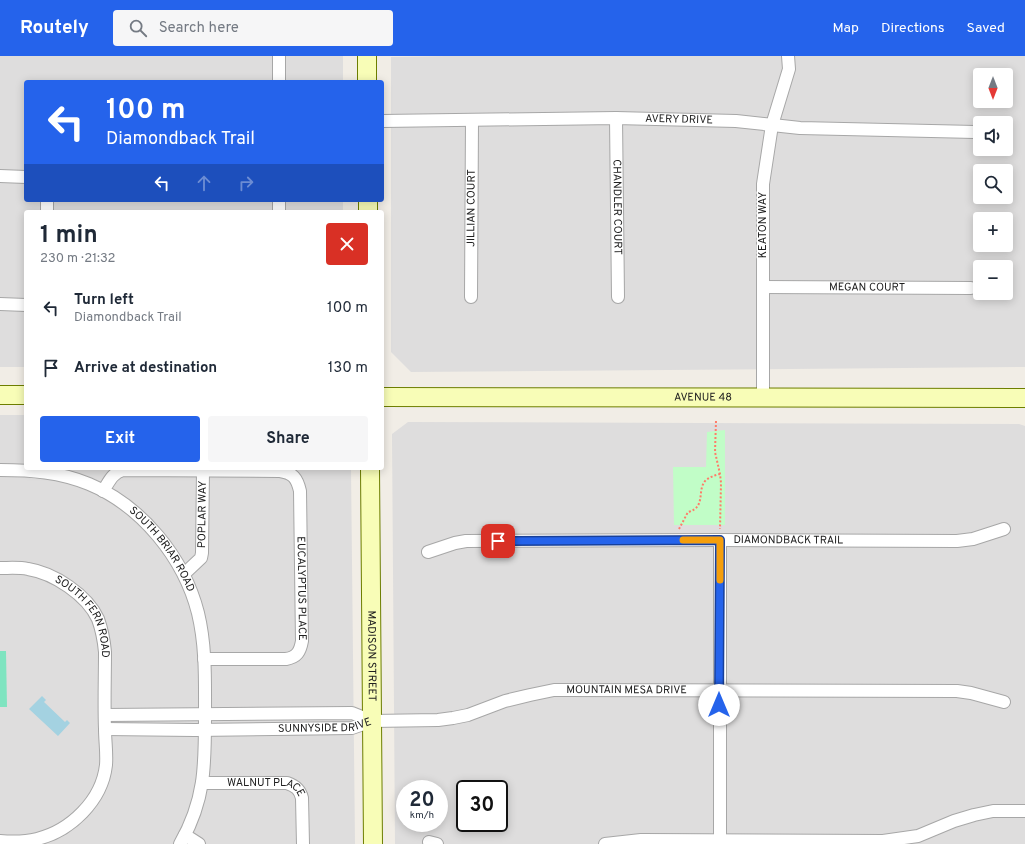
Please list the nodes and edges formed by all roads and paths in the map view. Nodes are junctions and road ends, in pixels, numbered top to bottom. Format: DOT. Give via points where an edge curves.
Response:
graph roads {
  1 [pos="279,56"];
  2 [pos="367,56"];
  3 [pos="788,56"];
  4 [pos="279,80"];
  5 [pos="367,80"];
  6 [pos="616,118"];
  7 [pos="472,120"];
  8 [pos="384,121"];
  9 [pos="772,125"];
  10 [pos="973,132"];
  11 [pos="0,176"];
  12 [pos="24,177"];
  13 [pos="763,287"];
  14 [pos="971,288"];
  15 [pos="471,297"];
  16 [pos="618,297"];
  17 [pos="0,304"];
  18 [pos="24,305"];
  19 [pos="0,395"];
  20 [pos="24,395"];
  21 [pos="384,397"];
  22 [pos="763,397"];
  23 [pos="1025,398"];
  24 [pos="716,421"];
  25 [pos="0,470"];
  26 [pos="370,470"];
  27 [pos="203,471"];
  28 [pos="720,474"];
  29 [pos="103,491"];
  30 [pos="1004,529"];
  31 [pos="678,530"];
  32 [pos="720,535"];
  33 [pos="428,552"];
  34 [pos="0,568"];
  35 [pos="184,574"];
  36 [pos="204,659"];
  37 [pos="719,690"];
  38 [pos="1004,702"];
  39 [pos="205,714"];
  40 [pos="105,715"];
  41 [pos="372,721"];
  42 [pos="105,729"];
  43 [pos="205,729"];
  44 [pos="202,783"];
  45 [pos="1025,811"];
  46 [pos="183,840"];
  47 [pos="0,842"];
  48 [pos="720,842"];
  49 [pos="199,844"];
  50 [pos="303,844"];
  51 [pos="373,844"];
  52 [pos="604,844"];
  1 -- 4 [label="street"];
  2 -- 5 [label="main road"];
  3 -- 9 [label="street, KEATON WAY" via="789,69"];
  6 -- 7 [label="street, AVERY DRIVE"];
  6 -- 9 [label="street, AVERY DRIVE" via="736,120"];
  6 -- 16 [label="street, CHANDLER COURT"];
  7 -- 8 [label="street, AVERY DRIVE"];
  7 -- 15 [label="street, JILLIAN COURT"];
  9 -- 10 [label="street, AVERY DRIVE" via="800,128"];
  9 -- 13 [label="street, KEATON WAY" via="763,184"];
  11 -- 12 [label="street"];
  13 -- 14 [label="street, MEGAN COURT"];
  13 -- 22 [label="street, KEATON WAY"];
  17 -- 18 [label="street"];
  19 -- 20 [label="main road"];
  21 -- 22 [label="main road, AVENUE 48"];
  22 -- 23 [label="main road, AVENUE 48"];
  24 -- 28 [label="path" via="715,452"];
  25 -- 29 [label="street, SOUTH BRIAR ROAD" via="55,474 90,484"];
  26 -- 41 [label="main road, MADISON STREET"];
  27 -- 29 [label="street" via="123,470 113,475"];
  27 -- 35 [label="street, POPLAR WAY" via="202,553"];
  27 -- 36 [label="street, EUCALYPTUS PLACE" via="280,471 295,476 300,491 302,641 298,654 292,658"];
  28 -- 31 [label="path" via="704,481 698,505 688,512"];
  28 -- 32 [label="path"];
  29 -- 35 [label="street, SOUTH BRIAR ROAD" via="128,507 153,531"];
  30 -- 32 [label="street, DIAMONDBACK TRAIL" via="973,539 957,541"];
  32 -- 33 [label="street, DIAMONDBACK TRAIL" via="466,541"];
  32 -- 37 [label="street"];
  34 -- 40 [label="street, SOUTH FERN ROAD" via="27,569 53,577 73,590 91,608 97,618 106,652"];
  35 -- 36 [label="street, SOUTH BRIAR ROAD" via="198,613"];
  36 -- 39 [label="street, SOUTH BRIAR ROAD"];
  37 -- 38 [label="street, MOUNTAIN MESA DRIVE" via="957,691"];
  37 -- 41 [label="street, MOUNTAIN MESA DRIVE" via="554,690 505,701 453,718"];
  37 -- 48 [label="street"];
  39 -- 40 [label="street, SUNNYSIDE DRIVE"];
  39 -- 41 [label="street, SUNNYSIDE DRIVE" via="352,713"];
  39 -- 43 [label="street, SOUTH BRIAR ROAD"];
  40 -- 42 [label="street, SOUTH FERN ROAD"];
  41 -- 43 [label="street, SUNNYSIDE DRIVE" via="352,728"];
  41 -- 51 [label="main road, MADISON STREET"];
  42 -- 43 [label="street, SUNNYSIDE DRIVE"];
  42 -- 47 [label="street, SOUTH FERN ROAD" via="104,776 92,801 83,812 50,835 29,841"];
  43 -- 44 [label="street, SOUTH BRIAR ROAD"];
  44 -- 46 [label="street, SOUTH BRIAR ROAD" via="198,803"];
  44 -- 50 [label="street, WALNUT PLACE" via="293,785 301,792"];
  45 -- 48 [label="street" via="974,815 918,836 895,840"];
  46 -- 49 [label="street"];
  48 -- 52 [label="street" via="641,840"];
}
